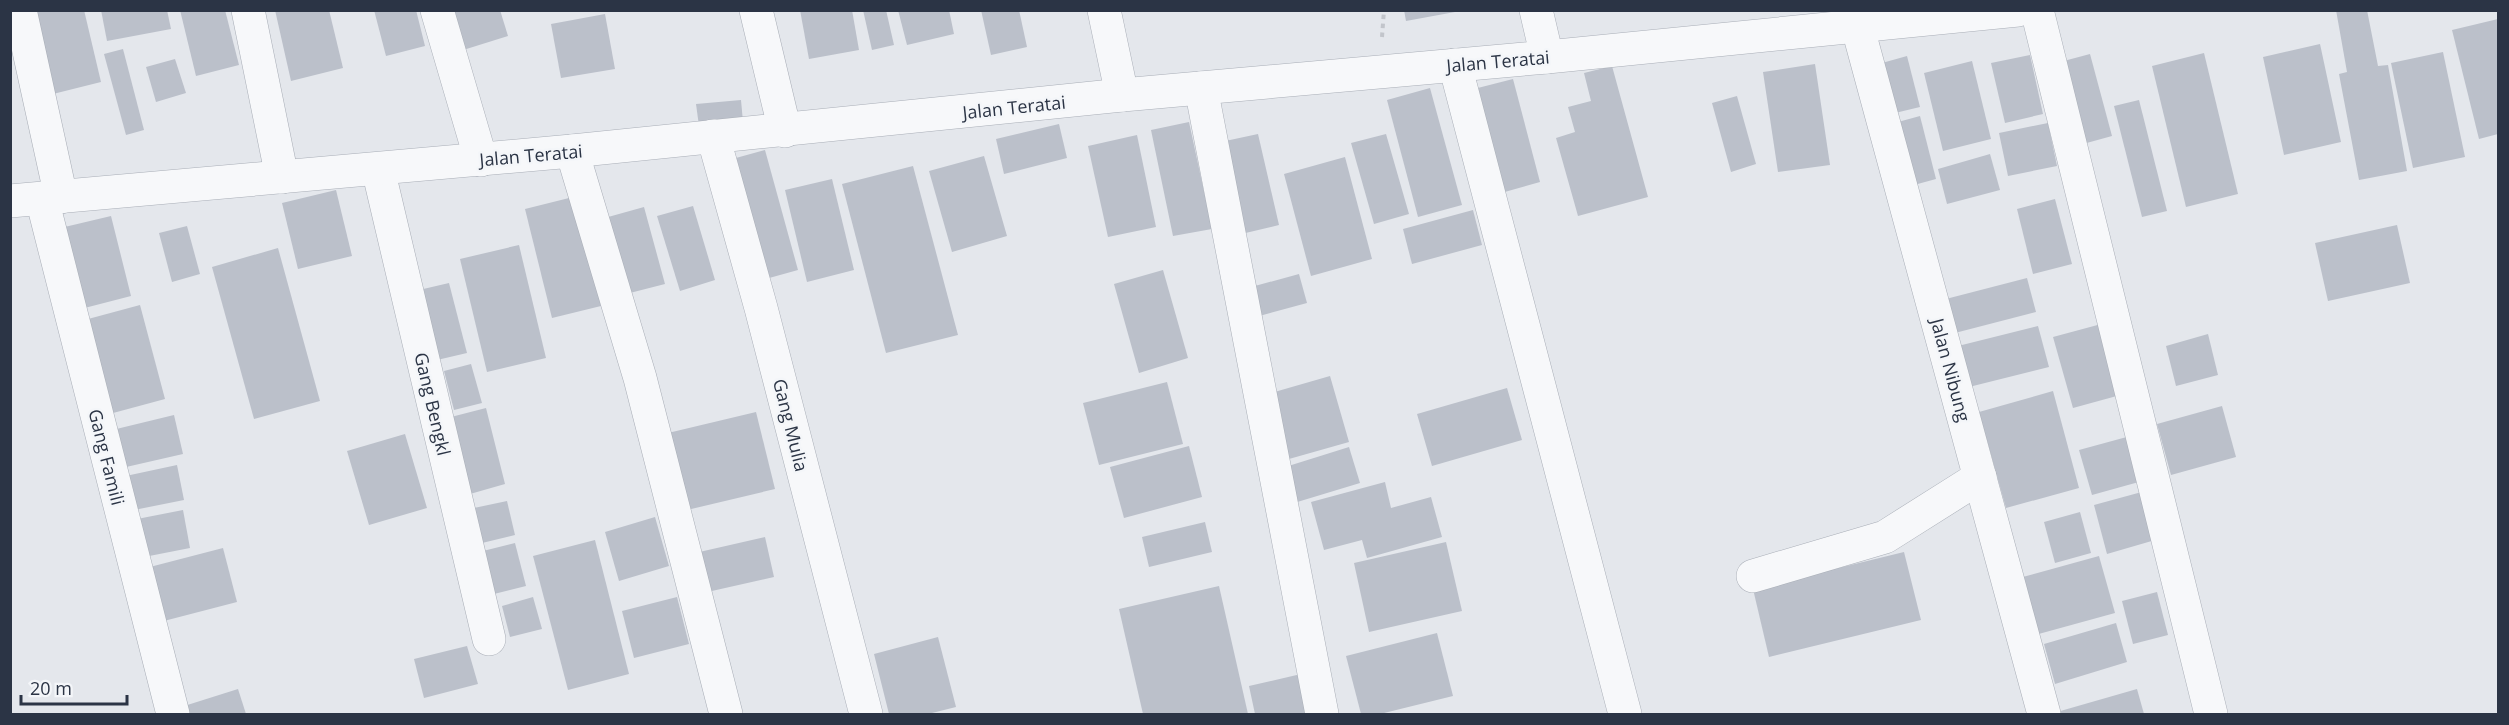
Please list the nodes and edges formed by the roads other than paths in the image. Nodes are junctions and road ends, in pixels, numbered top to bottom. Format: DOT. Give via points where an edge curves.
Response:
graph roads {
  1 [pos="20,10"];
  2 [pos="248,10"];
  3 [pos="437,10"];
  4 [pos="756,10"];
  5 [pos="1104,10"];
  6 [pos="1536,10"];
  7 [pos="2018,10"];
  8 [pos="2037,10"];
  9 [pos="1855,18"];
  10 [pos="1546,57"];
  11 [pos="1455,65"];
  12 [pos="1202,88"];
  13 [pos="1122,95"];
  14 [pos="785,131"];
  15 [pos="713,136"];
  16 [pos="572,151"];
  17 [pos="481,160"];
  18 [pos="378,169"];
  19 [pos="282,177"];
  20 [pos="38,199"];
  21 [pos="1980,477"];
  22 [pos="1753,576"];
  23 [pos="489,639"];
  24 [pos="173,714"];
  25 [pos="726,714"];
  26 [pos="866,714"];
  27 [pos="1322,714"];
  28 [pos="1625,714"];
  29 [pos="2044,714"];
  30 [pos="2211,714"];
  1 -- 20 [label="street, Gang Famili"];
  2 -- 19 [label="street"];
  3 -- 17 [label="street"];
  4 -- 14 [label="street"];
  5 -- 13 [label="street"];
  6 -- 10 [label="street"];
  7 -- 9 [label="street, Jalan Teratai"];
  8 -- 30 [label="street"];
  9 -- 10 [label="street, Jalan Teratai"];
  9 -- 21 [label="street, Jalan Nibung"];
  10 -- 11 [label="street, Jalan Teratai"];
  11 -- 12 [label="street, Jalan Teratai"];
  11 -- 28 [label="street"];
  12 -- 13 [label="street, Jalan Teratai"];
  12 -- 27 [label="street"];
  13 -- 14 [label="street, Jalan Teratai"];
  14 -- 15 [label="street, Jalan Teratai"];
  15 -- 16 [label="street, Jalan Teratai"];
  15 -- 26 [label="street, Gang Mulia"];
  16 -- 17 [label="street, Jalan Teratai"];
  16 -- 25 [label="street" via="640,378"];
  17 -- 18 [label="street, Jalan Teratai"];
  18 -- 19 [label="street, Jalan Teratai"];
  18 -- 23 [label="street, Gang Bengkl"];
  19 -- 20 [label="street, Jalan Teratai"];
  20 -- 24 [label="street, Gang Famili"];
  21 -- 22 [label="street" via="1885,537"];
  21 -- 29 [label="street, Jalan Nibung"];
}
